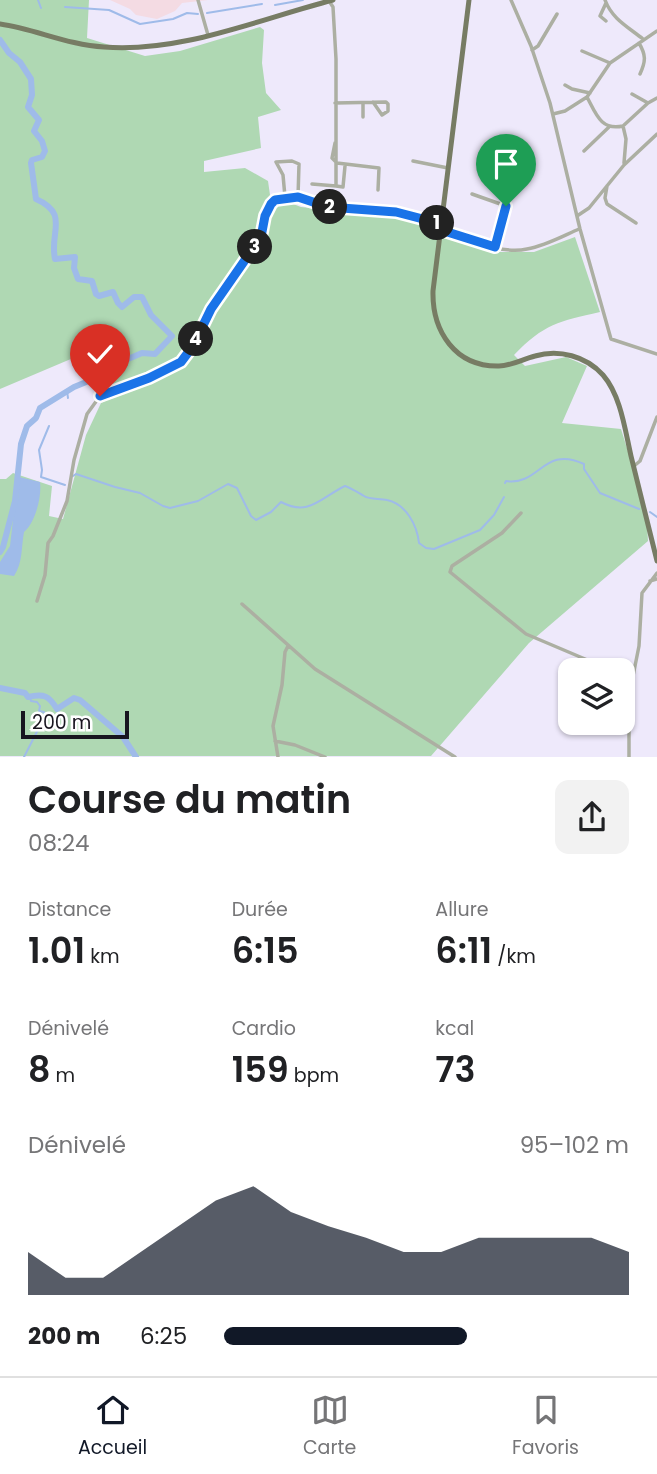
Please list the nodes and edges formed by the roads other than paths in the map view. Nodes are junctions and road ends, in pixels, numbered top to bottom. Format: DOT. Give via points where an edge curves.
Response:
graph roads {
  1 [pos="198,0"];
  2 [pos="469,0"];
  3 [pos="511,0"];
  4 [pos="331,1"];
  5 [pos="605,2"];
  6 [pos="557,14"];
  7 [pos="606,21"];
  8 [pos="0,24"];
  9 [pos="657,31"];
  10 [pos="208,35"];
  11 [pos="641,41"];
  12 [pos="532,50"];
  13 [pos="582,51"];
  14 [pos="610,63"];
  15 [pos="640,74"];
  16 [pos="565,85"];
  17 [pos="632,94"];
  18 [pos="589,95"];
  19 [pos="656,99"];
  20 [pos="373,102"];
  21 [pos="335,103"];
  22 [pos="363,103"];
  23 [pos="648,103"];
  24 [pos="553,114"];
  25 [pos="363,117"];
  26 [pos="623,126"];
  27 [pos="609,127"];
  28 [pos="657,134"];
  29 [pos="626,149"];
  30 [pos="584,151"];
  31 [pos="634,156"];
  32 [pos="413,161"];
  33 [pos="337,163"];
  34 [pos="624,165"];
  35 [pos="345,166"];
  36 [pos="448,168"];
  37 [pos="312,184"];
  38 [pos="607,184"];
  39 [pos="336,186"];
  40 [pos="378,190"];
  41 [pos="472,194"];
  42 [pos="298,197"];
  43 [pos="285,198"];
  44 [pos="577,216"];
  45 [pos="636,223"];
  46 [pos="442,227"];
  47 [pos="580,229"];
  48 [pos="495,247"];
  49 [pos="657,354"];
  50 [pos="657,417"];
  51 [pos="634,466"];
  52 [pos="521,513"];
  53 [pos="657,561"];
  54 [pos="657,573"];
  55 [pos="657,579"];
  56 [pos="650,581"];
  57 [pos="37,601"];
  58 [pos="242,604"];
  59 [pos="288,646"];
  60 [pos="582,658"];
  61 [pos="635,666"];
  62 [pos="629,735"];
  63 [pos="275,741"];
  64 [pos="278,757"];
  65 [pos="325,757"];
  66 [pos="455,757"];
  67 [pos="629,757"];
  1 -- 10 [label="street"];
  2 -- 36 [label="main road"];
  3 -- 12 [label="street"];
  4 -- 10 [label="main road"];
  4 -- 21 [label="street"];
  5 -- 7 [label="street" via="600,16"];
  5 -- 11 [label="street"];
  6 -- 12 [label="street"];
  8 -- 10 [label="main road" via="103,47 164,45"];
  9 -- 11 [label="street"];
  11 -- 14 [label="street"];
  11 -- 15 [label="street" via="645,63"];
  12 -- 24 [label="street"];
  13 -- 14 [label="street"];
  14 -- 18 [label="street"];
  16 -- 18 [label="street"];
  17 -- 23 [label="street"];
  18 -- 24 [label="street"];
  18 -- 27 [label="street" via="598,118"];
  19 -- 23 [label="street"];
  20 -- 20 [label="street" via="386,102 388,111 382,115"];
  20 -- 22 [label="street"];
  21 -- 22 [label="street"];
  21 -- 33 [label="street"];
  22 -- 25 [label="street"];
  23 -- 26 [label="street"];
  24 -- 44 [label="street"];
  26 -- 27 [label="street"];
  26 -- 29 [label="street"];
  27 -- 30 [label="street"];
  28 -- 31 [label="street"];
  29 -- 31 [label="street"];
  29 -- 34 [label="street"];
  31 -- 34 [label="street"];
  32 -- 36 [label="street"];
  33 -- 35 [label="street"];
  33 -- 39 [label="street"];
  34 -- 38 [label="street"];
  35 -- 39 [label="street" via="343,187"];
  35 -- 40 [label="street" via="379,168"];
  36 -- 46 [label="main road"];
  37 -- 39 [label="street"];
  38 -- 44 [label="street"];
  38 -- 45 [label="street" via="607,204"];
  41 -- 48 [label="street" via="506,206"];
  42 -- 43 [label="street"];
  42 -- 43 [label="street" via="299,164 276,162"];
  42 -- 46 [label="street" via="328,207 396,212"];
  43 -- 57 [label="street" via="271,204 261,237 181,362 107,392 87,414 67,500 48,543"];
  44 -- 47 [label="street"];
  46 -- 48 [label="street"];
  46 -- 51 [label="main road" via="433,305 450,347 488,366 547,354 588,362 604,376 615,397"];
  47 -- 48 [label="street" via="529,249"];
  47 -- 49 [label="street" via="611,339"];
  50 -- 51 [label="street"];
  51 -- 53 [label="main road"];
  52 -- 60 [label="street" via="450,572 526,634"];
  54 -- 56 [label="street"];
  55 -- 56 [label="street"];
  56 -- 61 [label="street" via="642,593"];
  58 -- 59 [label="street"];
  59 -- 63 [label="street" via="273,726"];
  59 -- 66 [label="street" via="315,669"];
  62 -- 67 [label="street"];
  63 -- 64 [label="street"];
  63 -- 65 [label="street"];
}
